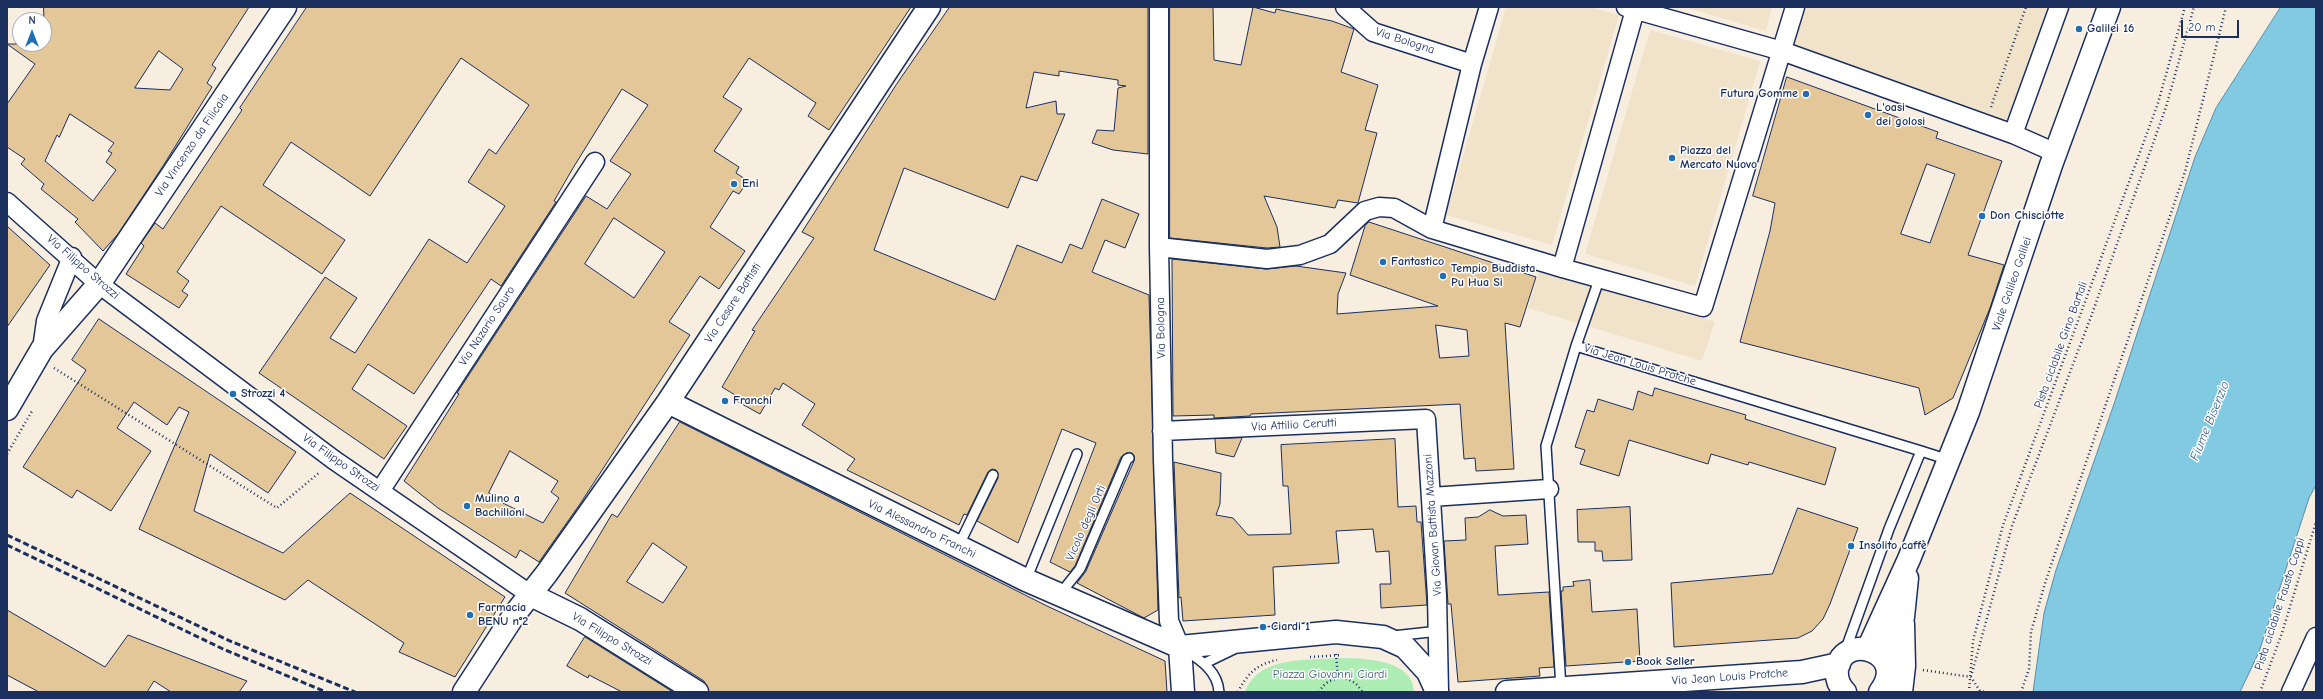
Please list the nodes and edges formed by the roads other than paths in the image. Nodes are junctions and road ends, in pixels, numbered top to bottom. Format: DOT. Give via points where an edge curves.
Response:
graph roads {
  1 [pos="285,7"];
  2 [pos="930,7"];
  3 [pos="1159,7"];
  4 [pos="1345,7"];
  5 [pos="1489,7"];
  6 [pos="1794,7"];
  7 [pos="2058,7"];
  8 [pos="2109,7"];
  9 [pos="1631,8"];
  10 [pos="1782,51"];
  11 [pos="1472,64"];
  12 [pos="2013,134"];
  13 [pos="2056,152"];
  14 [pos="595,162"];
  15 [pos="7,202"];
  16 [pos="1432,229"];
  17 [pos="1160,247"];
  18 [pos="72,257"];
  19 [pos="1562,268"];
  20 [pos="1600,277"];
  21 [pos="99,284"];
  22 [pos="1576,346"];
  23 [pos="39,353"];
  24 [pos="668,402"];
  25 [pos="7,409"];
  26 [pos="1426,419"];
  27 [pos="1162,431"];
  28 [pos="1921,451"];
  29 [pos="1077,454"];
  30 [pos="1129,458"];
  31 [pos="1949,460"];
  32 [pos="993,475"];
  33 [pos="1549,489"];
  34 [pos="380,491"];
  35 [pos="1431,497"];
  36 [pos="958,547"];
  37 [pos="1909,559"];
  38 [pos="1026,580"];
  39 [pos="531,595"];
  40 [pos="1059,595"];
  41 [pos="1439,631"];
  42 [pos="1383,636"];
  43 [pos="2316,637"];
  44 [pos="1261,638"];
  45 [pos="1180,647"];
  46 [pos="1886,658"];
  47 [pos="1842,659"];
  48 [pos="1205,663"];
  49 [pos="1802,672"];
  50 [pos="1562,688"];
  51 [pos="1842,689"];
  52 [pos="464,692"];
  53 [pos="697,692"];
  54 [pos="1183,692"];
  55 [pos="1219,692"];
  56 [pos="1438,692"];
  57 [pos="1507,692"];
  58 [pos="1880,692"];
  59 [pos="1901,692"];
  60 [pos="2291,692"];
  1 -- 21 [label="street, Via Vincenzo da Filicaia"];
  2 -- 24 [label="street, Via Cesare Battisti"];
  3 -- 17 [label="street, Via Bologna"];
  4 -- 11 [label="street, Via Bologna" via="1373,32"];
  5 -- 11 [label="street"];
  6 -- 10 [label="street"];
  7 -- 12 [label="street"];
  8 -- 13 [label="street, Viale Galileo Galilei"];
  9 -- 10 [label="street"];
  9 -- 19 [label="street"];
  10 -- 12 [label="street"];
  10 -- 20 [label="street" via="1703,306"];
  11 -- 16 [label="street"];
  12 -- 13 [label="street"];
  13 -- 31 [label="street, Viale Galileo Galilei" via="1968,412"];
  14 -- 34 [label="street, Via Nazario Sauro"];
  15 -- 18 [label="street, Via Filippo Strozzi"];
  16 -- 17 [label="street" via="1394,208 1379,206 1365,211 1330,244 1300,255 1267,259"];
  16 -- 19 [label="street"];
  17 -- 27 [label="street, Via Bologna"];
  18 -- 21 [label="street, Via Filippo Strozzi"];
  18 -- 23 [label="street" via="46,321"];
  19 -- 20 [label="street"];
  20 -- 22 [label="lane"];
  21 -- 23 [label="street, Via Vincenzo da Filicaia"];
  21 -- 34 [label="street, Via Filippo Strozzi" via="334,460"];
  22 -- 28 [label="lane, Via Jean Louis Protche"];
  22 -- 33 [label="lane, Via Jean Louis Protche" via="1546,446"];
  23 -- 25 [label="street, Via Vincenzo da Filicaia"];
  24 -- 36 [label="street, Via Alessandro Franchi"];
  24 -- 39 [label="street, Via Cesare Battisti"];
  26 -- 27 [label="street, Via Attilio Cerutti"];
  26 -- 35 [label="street, Via Giovan Battista Mazzoni"];
  27 -- 45 [label="street, Via Bologna" via="1160,459 1169,620"];
  28 -- 31 [label="lane, Via Jean Louis Protche"];
  28 -- 47 [label="lane" via="1889,529"];
  29 -- 38 [label="lane"];
  30 -- 40 [label="lane, Vicolo degli Orti" via="1080,569"];
  31 -- 37 [label="street, Viale Galileo Galilei"];
  32 -- 36 [label="lane"];
  33 -- 35 [label="street"];
  33 -- 50 [label="lane, Via Jean Louis Protche"];
  34 -- 39 [label="street, Via Filippo Strozzi"];
  35 -- 41 [label="street, Via Giovan Battista Mazzoni"];
  36 -- 38 [label="street, Via Alessandro Franchi"];
  37 -- 46 [label="street"];
  37 -- 46 [label="street" via="1903,617"];
  38 -- 40 [label="street, Via Alessandro Franchi"];
  39 -- 52 [label="street, Via Cesare Battisti" via="514,615"];
  39 -- 53 [label="street, Via Filippo Strozzi" via="580,619"];
  40 -- 45 [label="street, Via Alessandro Franchi"];
  41 -- 42 [label="lane"];
  41 -- 56 [label="street"];
  42 -- 44 [label="street" via="1336,632"];
  42 -- 56 [label="street" via="1405,647 1428,672"];
  43 -- 60 [label="street"];
  44 -- 45 [label="street"];
  44 -- 48 [label="lane"];
  45 -- 48 [label="lane"];
  45 -- 54 [label="street"];
  46 -- 47 [label="street" via="1856,649"];
  46 -- 58 [label="street" via="1888,677"];
  46 -- 59 [label="street"];
  47 -- 49 [label="street, Via Jean Louis Protche"];
  47 -- 51 [label="street" via="1837,674"];
  48 -- 55 [label="lane" via="1218,684"];
  49 -- 50 [label="street, Via Jean Louis Protche"];
  49 -- 51 [label="street"];
  50 -- 57 [label="street, Via Jean Louis Protche"];
}
